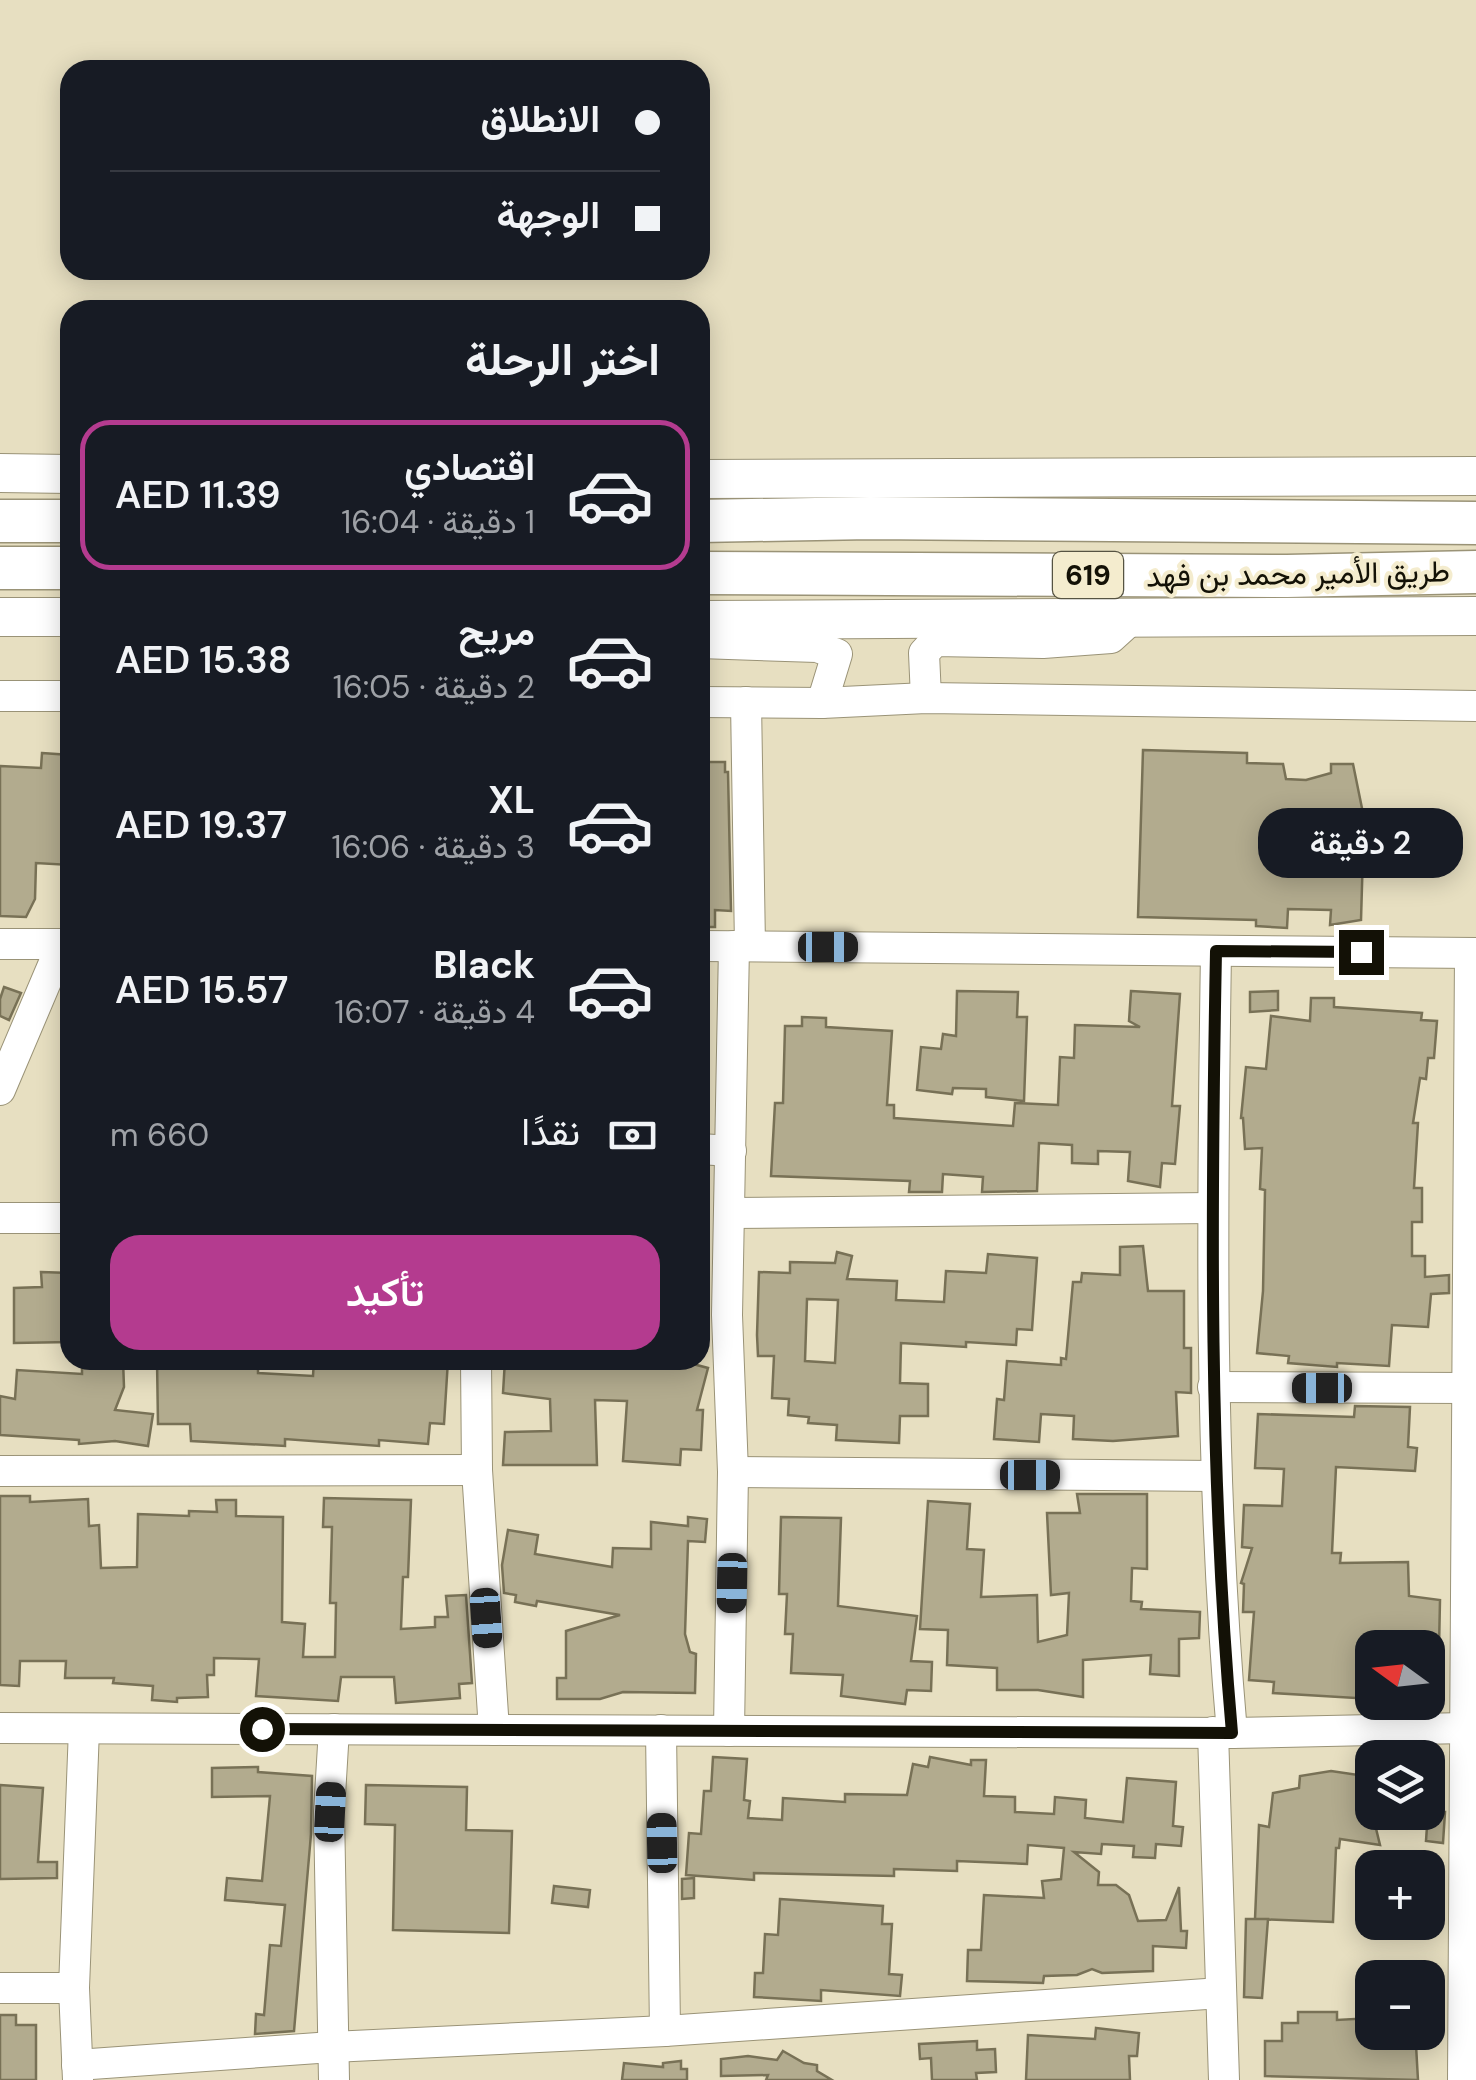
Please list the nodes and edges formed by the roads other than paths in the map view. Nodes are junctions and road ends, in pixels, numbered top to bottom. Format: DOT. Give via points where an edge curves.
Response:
graph roads {
  1 [pos="0,456"];
  2 [pos="60,472"];
  3 [pos="0,473"];
  4 [pos="60,474"];
  5 [pos="1476,476"];
  6 [pos="710,479"];
  7 [pos="0,521"];
  8 [pos="60,521"];
  9 [pos="710,521"];
  10 [pos="1476,524"];
  11 [pos="0,568"];
  12 [pos="60,568"];
  13 [pos="1476,572"];
  14 [pos="710,573"];
  15 [pos="1340,575"];
  16 [pos="1476,598"];
  17 [pos="1476,616"];
  18 [pos="0,617"];
  19 [pos="60,617"];
  20 [pos="1133,618"];
  21 [pos="710,620"];
  22 [pos="710,644"];
  23 [pos="0,696"];
  24 [pos="60,696"];
  25 [pos="926,698"];
  26 [pos="710,702"];
  27 [pos="746,702"];
  28 [pos="822,703"];
  29 [pos="1476,706"];
  30 [pos="0,944"];
  31 [pos="60,944"];
  32 [pos="710,946"];
  33 [pos="742,946"];
  34 [pos="1216,951"];
  35 [pos="1473,953"];
  36 [pos="60,957"];
  37 [pos="0,1090"];
  38 [pos="710,1149"];
  39 [pos="731,1150"];
  40 [pos="1212,1208"];
  41 [pos="1472,1212"];
  42 [pos="730,1213"];
  43 [pos="0,1218"];
  44 [pos="60,1218"];
  45 [pos="714,1314"];
  46 [pos="476,1370"];
  47 [pos="1213,1387"];
  48 [pos="1468,1388"];
  49 [pos="477,1470"];
  50 [pos="0,1471"];
  51 [pos="733,1472"];
  52 [pos="1216,1476"];
  53 [pos="1471,1525"];
  54 [pos="1471,1682"];
  55 [pos="0,1728"];
  56 [pos="1465,1728"];
  57 [pos="84,1729"];
  58 [pos="334,1729"];
  59 [pos="494,1730"];
  60 [pos="661,1730"];
  61 [pos="729,1731"];
  62 [pos="1222,1733"];
  63 [pos="1470,1820"];
  64 [pos="1470,1984"];
  65 [pos="0,1988"];
  66 [pos="74,1988"];
  67 [pos="1221,1993"];
  68 [pos="665,2031"];
  69 [pos="332,2047"];
  70 [pos="78,2073"];
  71 [pos="334,2080"];
  72 [pos="1224,2080"];
  73 [pos="1463,2080"];
  1 -- 2 [label="main road"];
  3 -- 4 [label="main road"];
  5 -- 6 [label="main road"];
  7 -- 8 [label="highway"];
  9 -- 10 [label="highway, طريق الأمير محمد بن فهد / 619"];
  11 -- 12 [label="highway"];
  13 -- 15 [label="highway, طريق الأمير محمد بن فهد / 619"];
  14 -- 15 [label="highway, طريق الأمير محمد بن فهد / 619"];
  15 -- 16 [label="highway" via="1384,590"];
  17 -- 20 [label="main road"];
  18 -- 19 [label="main road"];
  20 -- 21 [label="main road"];
  20 -- 25 [label="street" via="1111,638 935,640 924,653"];
  22 -- 28 [label="street" via="818,647 837,654"];
  23 -- 24 [label="street"];
  25 -- 28 [label="street"];
  25 -- 29 [label="street"];
  26 -- 27 [label="street"];
  27 -- 28 [label="street"];
  27 -- 33 [label="street"];
  30 -- 31 [label="street"];
  32 -- 33 [label="street"];
  33 -- 34 [label="street"];
  33 -- 39 [label="street"];
  34 -- 35 [label="street"];
  34 -- 40 [label="street"];
  35 -- 41 [label="street"];
  36 -- 37 [label="street"];
  38 -- 39 [label="street"];
  39 -- 42 [label="street"];
  40 -- 42 [label="street"];
  40 -- 47 [label="street"];
  41 -- 48 [label="street"];
  42 -- 45 [label="street"];
  43 -- 44 [label="street"];
  45 -- 51 [label="street"];
  46 -- 49 [label="street"];
  47 -- 48 [label="street"];
  47 -- 52 [label="street"];
  48 -- 53 [label="street"];
  49 -- 50 [label="street"];
  49 -- 59 [label="street"];
  51 -- 52 [label="street"];
  51 -- 61 [label="street"];
  52 -- 62 [label="street"];
  53 -- 54 [label="street"];
  54 -- 56 [label="street"];
  55 -- 57 [label="street"];
  56 -- 62 [label="street"];
  56 -- 63 [label="street"];
  57 -- 58 [label="street"];
  57 -- 66 [label="street"];
  58 -- 59 [label="street"];
  58 -- 69 [label="street"];
  59 -- 60 [label="street"];
  60 -- 61 [label="street"];
  60 -- 68 [label="street"];
  61 -- 62 [label="street"];
  62 -- 67 [label="street"];
  63 -- 64 [label="street"];
  64 -- 73 [label="street"];
  65 -- 66 [label="street"];
  66 -- 70 [label="street"];
  67 -- 68 [label="street"];
  67 -- 72 [label="street"];
  68 -- 69 [label="street"];
  69 -- 70 [label="street"];
  69 -- 71 [label="street"];
}
